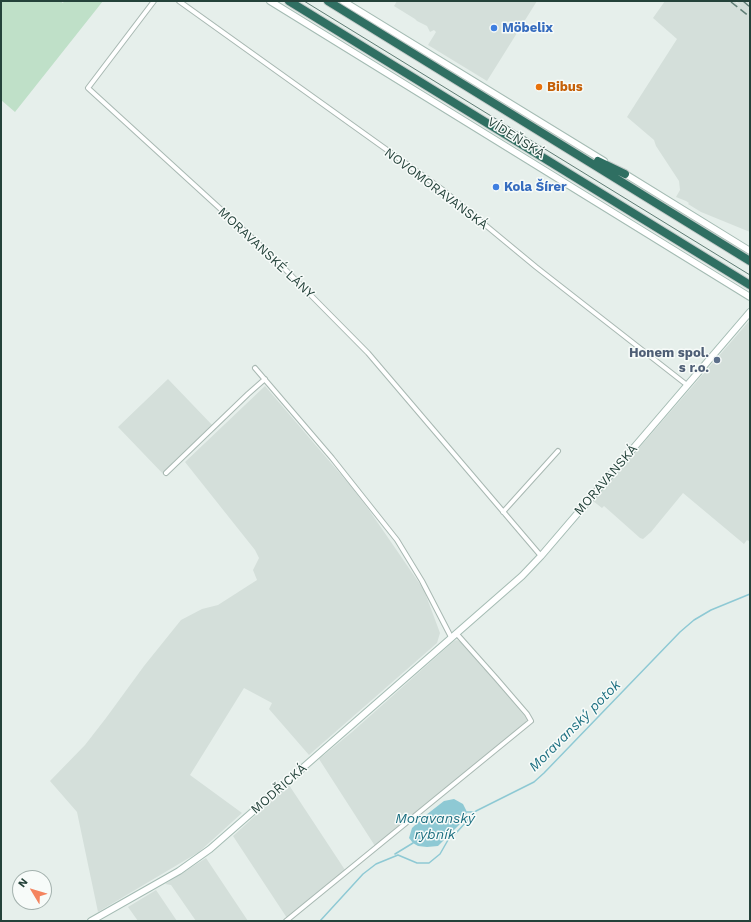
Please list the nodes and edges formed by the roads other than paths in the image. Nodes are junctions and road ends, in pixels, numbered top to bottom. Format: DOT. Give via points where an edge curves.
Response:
graph roads {
  1 [pos="154,1"];
  2 [pos="179,1"];
  3 [pos="270,1"];
  4 [pos="289,1"];
  5 [pos="328,1"];
  6 [pos="343,1"];
  7 [pos="529,124"];
  8 [pos="625,174"];
  9 [pos="750,251"];
  10 [pos="750,261"];
  11 [pos="750,285"];
  12 [pos="750,297"];
  13 [pos="750,312"];
  14 [pos="255,368"];
  15 [pos="265,379"];
  16 [pos="687,386"];
  17 [pos="558,451"];
  18 [pos="166,473"];
  19 [pos="503,512"];
  20 [pos="541,556"];
  21 [pos="454,635"];
  22 [pos="91,921"];
  23 [pos="286,921"];
  1 -- 19 [label="street, MORAVANSKÉ LÁNY" via="88,88 272,256 368,353"];
  2 -- 16 [label="street, NOVOMORAVANSKÁ" via="443,190"];
  3 -- 12 [label="street, VÍDEŇSKÁ"];
  4 -- 11 [label="highway, VÍDEŇSKÁ"];
  5 -- 7 [label="highway, VÍDEŇSKÁ"];
  6 -- 8 [label="street, VÍDEŇSKÁ"];
  7 -- 8 [label="highway"];
  7 -- 10 [label="highway, VÍDEŇSKÁ"];
  8 -- 9 [label="street, VÍDEŇSKÁ"];
  13 -- 16 [label="street, MORAVANSKÁ"];
  14 -- 15 [label="street"];
  15 -- 18 [label="street"];
  15 -- 21 [label="street" via="397,540"];
  16 -- 20 [label="street, MORAVANSKÁ"];
  17 -- 19 [label="street"];
  19 -- 20 [label="street, MORAVANSKÉ LÁNY"];
  20 -- 21 [label="street, MORAVANSKÁ" via="522,576"];
  21 -- 22 [label="street, MODŘICKÁ" via="210,850 179,871"];
  21 -- 23 [label="street" via="531,721"];
}
